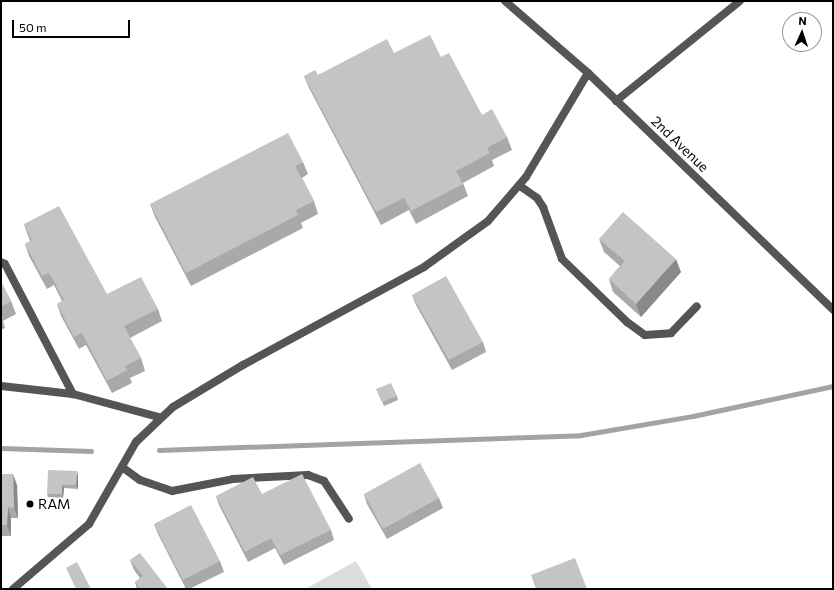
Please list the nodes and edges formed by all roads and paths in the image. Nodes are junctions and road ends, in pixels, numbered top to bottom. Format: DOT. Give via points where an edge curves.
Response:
graph roads {
  1 [pos="505,1"];
  2 [pos="740,1"];
  3 [pos="588,73"];
  4 [pos="616,101"];
  5 [pos="520,186"];
  6 [pos="1,262"];
  7 [pos="697,306"];
  8 [pos="833,310"];
  9 [pos="1,386"];
  10 [pos="73,394"];
  11 [pos="159,417"];
  12 [pos="122,467"];
  13 [pos="349,518"];
  14 [pos="13,589"];
  1 -- 3 [label="street, 2nd Avenue"];
  2 -- 4 [label="street"];
  3 -- 4 [label="street, 2nd Avenue"];
  3 -- 5 [label="street"];
  4 -- 8 [label="street, 2nd Avenue"];
  5 -- 7 [label="street" via="537,198 543,207 562,259 627,322 645,335 671,333"];
  5 -- 11 [label="street" via="488,221 424,267 243,365"];
  6 -- 10 [label="street" via="5,264"];
  9 -- 10 [label="street"];
  10 -- 11 [label="street"];
  11 -- 12 [label="street" via="129,452"];
  12 -- 13 [label="street" via="140,480 172,492 233,479 308,475 324,481"];
  12 -- 14 [label="street" via="89,524"];
}
